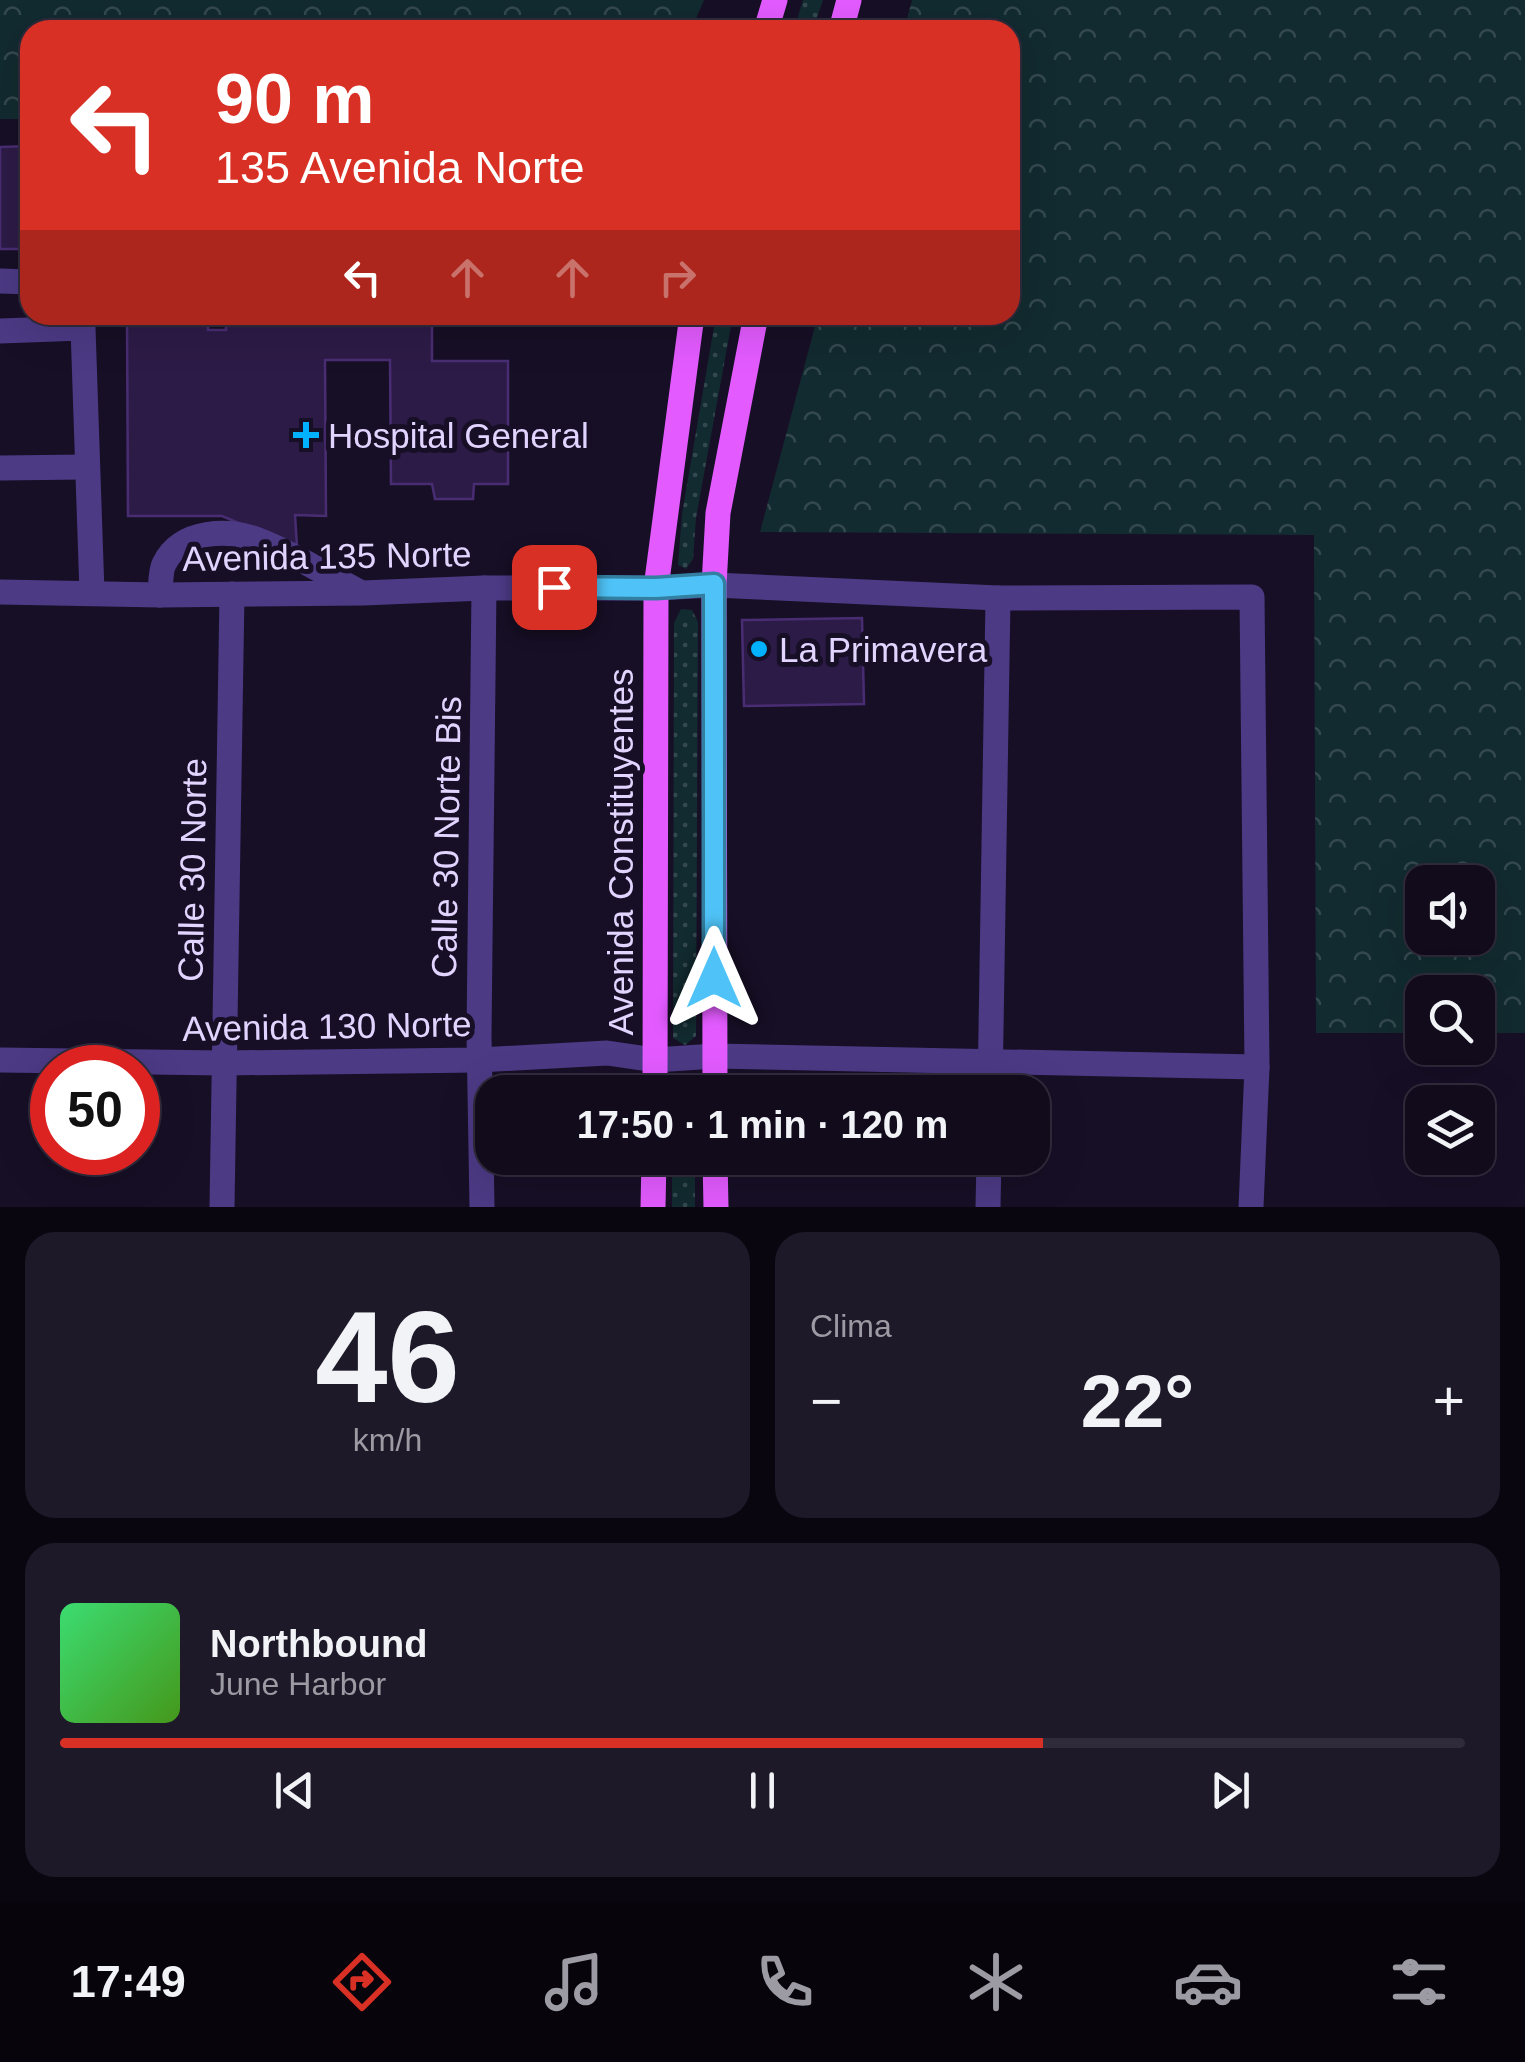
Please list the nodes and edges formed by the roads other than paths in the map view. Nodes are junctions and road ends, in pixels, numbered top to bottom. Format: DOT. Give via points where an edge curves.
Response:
graph roads {
  1 [pos="55,325"];
  2 [pos="83,325"];
  3 [pos="691,325"];
  4 [pos="754,325"];
  5 [pos="0,331"];
  6 [pos="86,467"];
  7 [pos="0,468"];
  8 [pos="714,584"];
  9 [pos="484,588"];
  10 [pos="656,588"];
  11 [pos="0,592"];
  12 [pos="92,593"];
  13 [pos="363,593"];
  14 [pos="232,594"];
  15 [pos="160,595"];
  16 [pos="998,598"];
  17 [pos="715,1056"];
  18 [pos="0,1060"];
  19 [pos="479,1060"];
  20 [pos="655,1060"];
  21 [pos="991,1061"];
  22 [pos="224,1063"];
  23 [pos="1257,1067"];
  24 [pos="655,1075"];
  25 [pos="715,1075"];
  26 [pos="991,1075"];
  27 [pos="654,1175"];
  28 [pos="715,1175"];
  29 [pos="989,1175"];
  30 [pos="222,1207"];
  31 [pos="482,1207"];
  32 [pos="653,1207"];
  33 [pos="716,1207"];
  34 [pos="988,1207"];
  35 [pos="1251,1207"];
  1 -- 5 [label="street"];
  2 -- 6 [label="street"];
  3 -- 10 [label="main road, Avenida Constituyentes"];
  4 -- 8 [label="main road" via="718,513"];
  6 -- 7 [label="street"];
  6 -- 12 [label="street"];
  8 -- 10 [label="street, Avenida 135 Norte"];
  8 -- 16 [label="street, Avenida 135 Norte"];
  8 -- 17 [label="main road"];
  9 -- 10 [label="street, Avenida 135 Norte"];
  9 -- 13 [label="street, Avenida 135 Norte"];
  9 -- 19 [label="street, Calle 30 Norte Bis"];
  10 -- 20 [label="main road, Avenida Constituyentes"];
  11 -- 12 [label="street, Avenida 135 Norte"];
  12 -- 15 [label="street, Avenida 135 Norte"];
  13 -- 14 [label="street, Avenida 135 Norte"];
  13 -- 15 [label="street" via="259,540 200,534 163,565"];
  14 -- 15 [label="street, Avenida 135 Norte"];
  14 -- 22 [label="street, Calle 30 Norte"];
  16 -- 21 [label="street"];
  16 -- 23 [label="street, Avenida 135 Norte" via="1252,597"];
  17 -- 20 [label="street, Avenida 130 Norte"];
  17 -- 21 [label="street, Avenida 130 Norte"];
  17 -- 25 [label="main road"];
  18 -- 22 [label="street, Avenida 130 Norte"];
  19 -- 20 [label="street, Avenida 130 Norte" via="607,1054"];
  19 -- 22 [label="street, Avenida 130 Norte"];
  19 -- 31 [label="street, Calle 30 Norte Bis"];
  20 -- 24 [label="main road, Avenida Constituyentes"];
  21 -- 23 [label="street, Avenida 130 Norte"];
  21 -- 26 [label="street"];
  22 -- 30 [label="street, Calle 30 Norte"];
  23 -- 35 [label="street"];
  27 -- 32 [label="main road"];
  28 -- 33 [label="main road"];
  29 -- 34 [label="street"];
}
